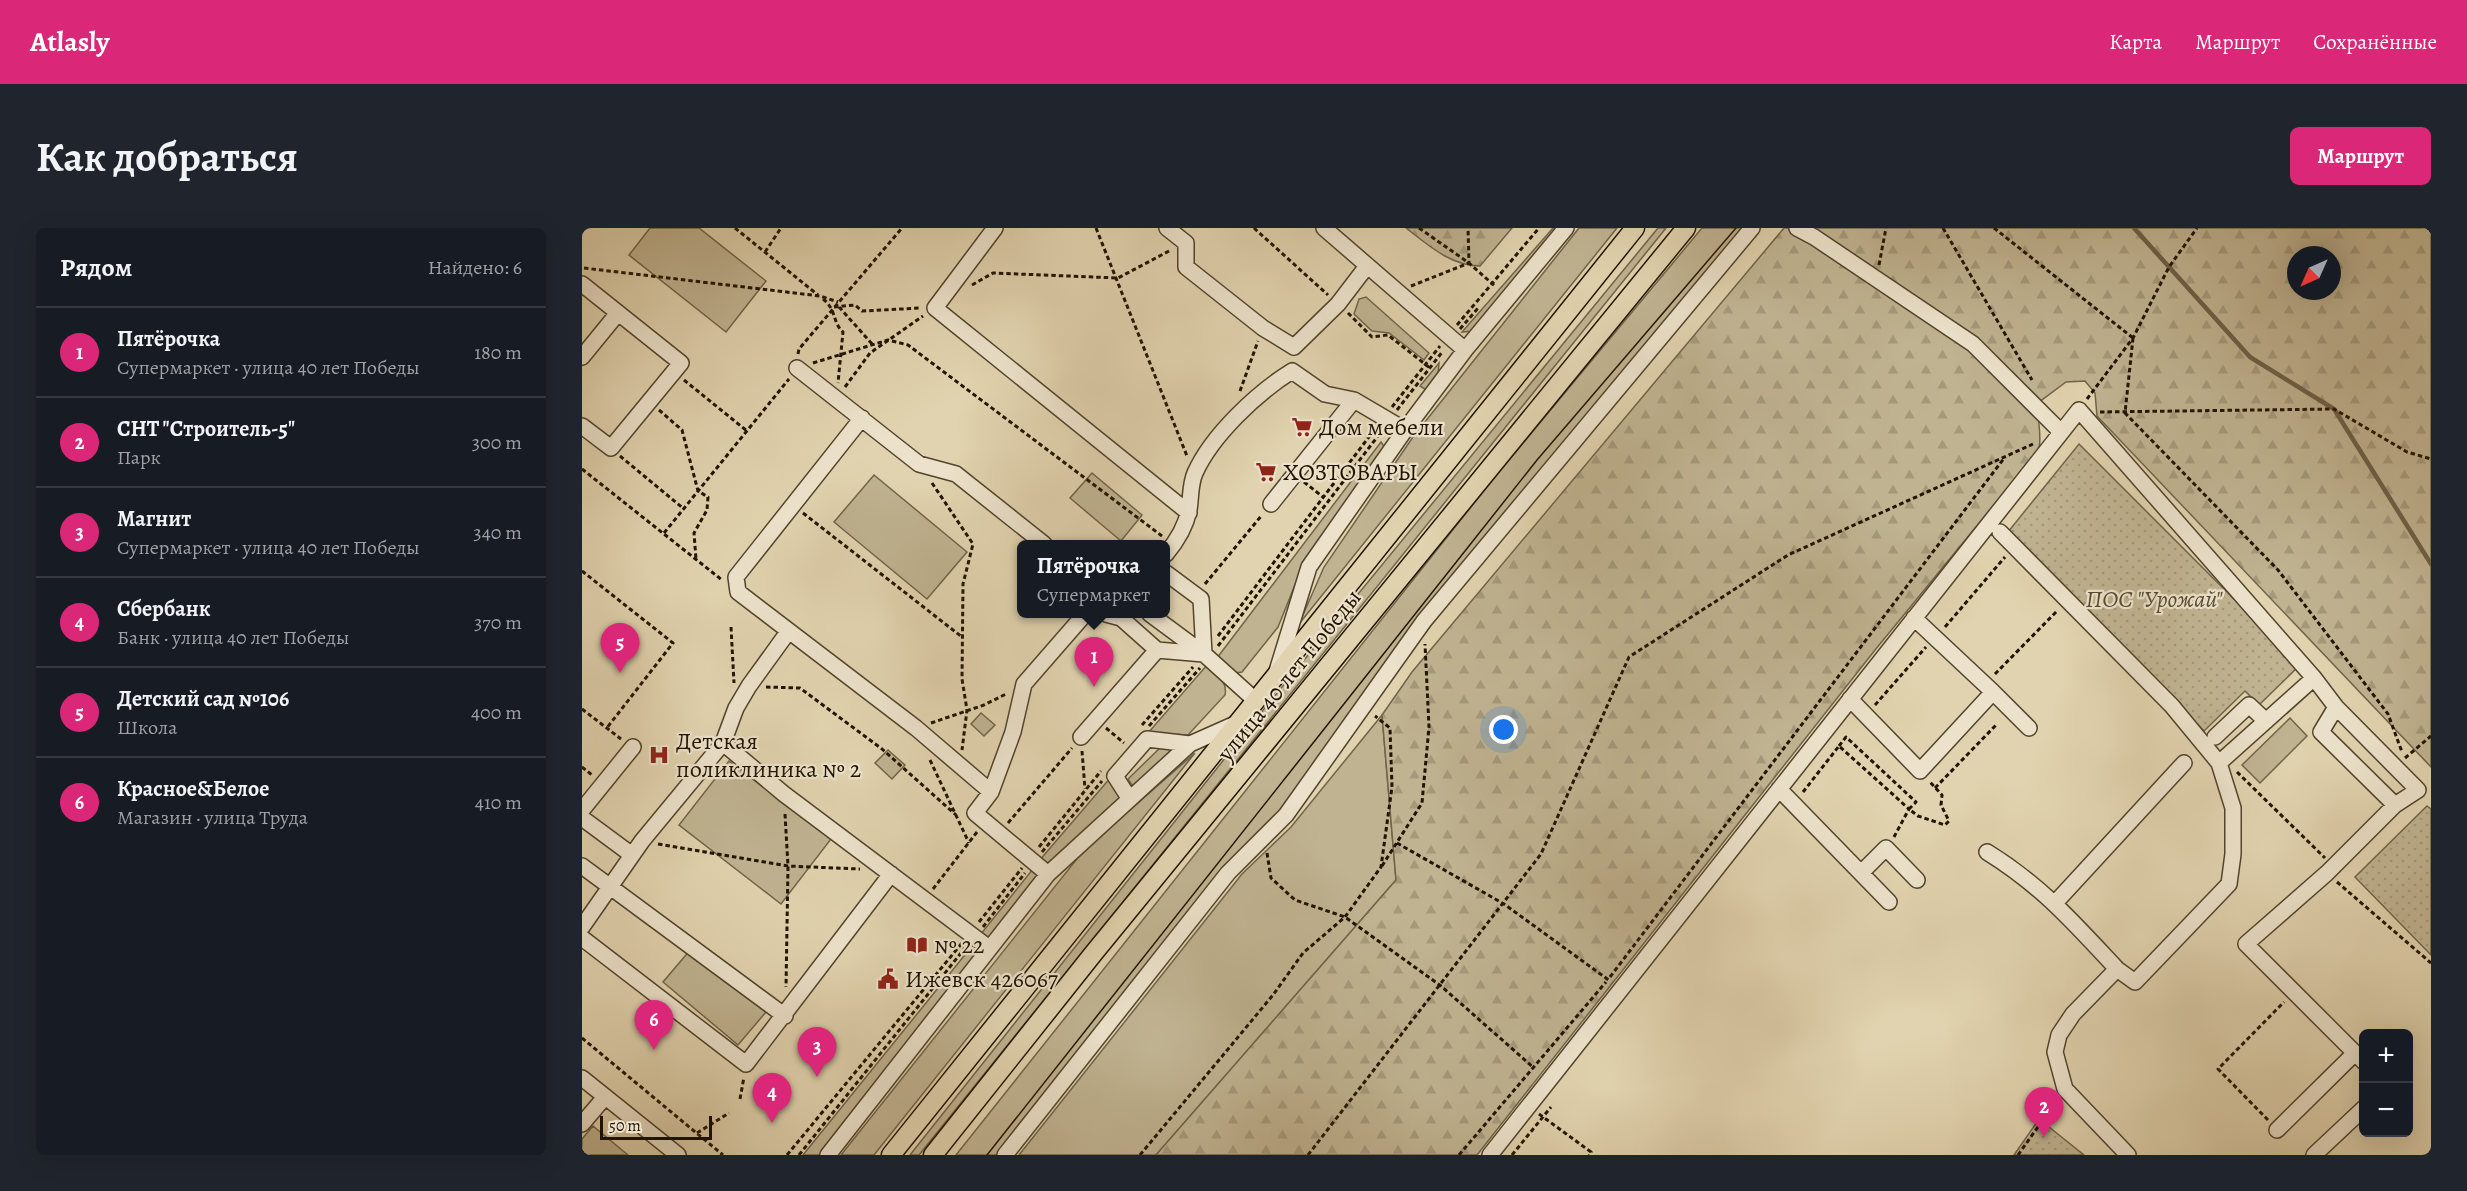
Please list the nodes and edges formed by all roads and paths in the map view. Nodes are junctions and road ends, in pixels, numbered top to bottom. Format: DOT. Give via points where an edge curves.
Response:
graph roads {
  1 [pos="735,228"];
  2 [pos="781,228"];
  3 [pos="902,228"];
  4 [pos="995,228"];
  5 [pos="1096,228"];
  6 [pos="1167,228"];
  7 [pos="1324,228"];
  8 [pos="1419,228"];
  9 [pos="1468,228"];
  10 [pos="1539,228"];
  11 [pos="1566,228"];
  12 [pos="1635,228"];
  13 [pos="1686,228"];
  14 [pos="1752,228"];
  15 [pos="1797,228"];
  16 [pos="1886,228"];
  17 [pos="1943,228"];
  18 [pos="1994,228"];
  19 [pos="2197,228"];
  20 [pos="1186,243"];
  21 [pos="765,252"];
  22 [pos="1526,253"];
  23 [pos="1469,263"];
  24 [pos="1367,266"];
  25 [pos="582,268"];
  26 [pos="1118,278"];
  27 [pos="1877,279"];
  28 [pos="1492,283"];
  29 [pos="582,284"];
  30 [pos="1496,287"];
  31 [pos="964,290"];
  32 [pos="1397,292"];
  33 [pos="820,296"];
  34 [pos="838,302"];
  35 [pos="833,307"];
  36 [pos="839,307"];
  37 [pos="935,308"];
  38 [pos="618,312"];
  39 [pos="1263,328"];
  40 [pos="1450,338"];
  41 [pos="2133,338"];
  42 [pos="888,340"];
  43 [pos="873,345"];
  44 [pos="1465,350"];
  45 [pos="841,354"];
  46 [pos="582,357"];
  47 [pos="1426,364"];
  48 [pos="797,368"];
  49 [pos="1430,368"];
  50 [pos="673,372"];
  51 [pos="2032,381"];
  52 [pos="1240,392"];
  53 [pos="836,399"];
  54 [pos="1354,400"];
  55 [pos="648,402"];
  56 [pos="2079,410"];
  57 [pos="2125,414"];
  58 [pos="862,418"];
  59 [pos="1387,419"];
  60 [pos="582,426"];
  61 [pos="1405,430"];
  62 [pos="747,431"];
  63 [pos="2061,432"];
  64 [pos="611,448"];
  65 [pos="2005,457"];
  66 [pos="2431,459"];
  67 [pos="920,464"];
  68 [pos="582,469"];
  69 [pos="1194,474"];
  70 [pos="1296,475"];
  71 [pos="698,491"];
  72 [pos="1323,497"];
  73 [pos="793,505"];
  74 [pos="1268,508"];
  75 [pos="684,509"];
  76 [pos="1189,513"];
  77 [pos="2000,532"];
  78 [pos="664,533"];
  79 [pos="1039,540"];
  80 [pos="1158,540"];
  81 [pos="1170,549"];
  82 [pos="697,559"];
  83 [pos="582,571"];
  84 [pos="1170,576"];
  85 [pos="738,592"];
  86 [pos="1196,595"];
  87 [pos="1081,618"];
  88 [pos="1121,618"];
  89 [pos="1155,618"];
  90 [pos="1914,618"];
  91 [pos="1424,621"];
  92 [pos="731,627"];
  93 [pos="788,632"];
  94 [pos="962,637"];
  95 [pos="1157,650"];
  96 [pos="1207,656"];
  97 [pos="1276,674"];
  98 [pos="2314,678"];
  99 [pos="1023,684"];
  100 [pos="749,686"];
  101 [pos="1993,692"];
  102 [pos="1850,699"];
  103 [pos="1255,700"];
  104 [pos="1364,706"];
  105 [pos="2336,707"];
  106 [pos="736,708"];
  107 [pos="582,709"];
  108 [pos="967,710"];
  109 [pos="1097,719"];
  110 [pos="2266,721"];
  111 [pos="1235,724"];
  112 [pos="1997,724"];
  113 [pos="916,728"];
  114 [pos="1139,728"];
  115 [pos="1148,728"];
  116 [pos="2029,728"];
  117 [pos="606,729"];
  118 [pos="1132,736"];
  119 [pos="2431,736"];
  120 [pos="2215,737"];
  121 [pos="1077,742"];
  122 [pos="723,743"];
  123 [pos="1125,744"];
  124 [pos="1190,744"];
  125 [pos="1839,746"];
  126 [pos="633,747"];
  127 [pos="1118,752"];
  128 [pos="929,757"];
  129 [pos="2221,761"];
  130 [pos="2184,763"];
  131 [pos="959,766"];
  132 [pos="1105,767"];
  133 [pos="1920,771"];
  134 [pos="1102,781"];
  135 [pos="1935,788"];
  136 [pos="1085,789"];
  137 [pos="1779,789"];
  138 [pos="991,792"];
  139 [pos="784,794"];
  140 [pos="1129,798"];
  141 [pos="1797,800"];
  142 [pos="2395,805"];
  143 [pos="1909,809"];
  144 [pos="582,810"];
  145 [pos="956,815"];
  146 [pos="582,818"];
  147 [pos="976,833"];
  148 [pos="999,833"];
  149 [pos="1265,836"];
  150 [pos="642,841"];
  151 [pos="969,843"];
  152 [pos="1397,843"];
  153 [pos="1886,848"];
  154 [pos="1987,852"];
  155 [pos="632,855"];
  156 [pos="1032,860"];
  157 [pos="582,866"];
  158 [pos="788,866"];
  159 [pos="1382,867"];
  160 [pos="2330,869"];
  161 [pos="887,872"];
  162 [pos="1861,873"];
  163 [pos="1048,874"];
  164 [pos="1917,880"];
  165 [pos="609,886"];
  166 [pos="924,900"];
  167 [pos="1889,902"];
  168 [pos="2056,902"];
  169 [pos="1504,904"];
  170 [pos="585,917"];
  171 [pos="1345,917"];
  172 [pos="972,935"];
  173 [pos="582,938"];
  174 [pos="989,948"];
  175 [pos="2431,963"];
  176 [pos="2117,969"];
  177 [pos="1608,979"];
  178 [pos="1441,986"];
  179 [pos="1622,989"];
  180 [pos="2294,992"];
  181 [pos="785,1016"];
  182 [pos="582,1038"];
  183 [pos="2359,1058"];
  184 [pos="746,1064"];
  185 [pos="1534,1068"];
  186 [pos="582,1078"];
  187 [pos="2065,1089"];
  188 [pos="605,1097"];
  189 [pos="740,1099"];
  190 [pos="1533,1102"];
  191 [pos="1551,1107"];
  192 [pos="729,1113"];
  193 [pos="2359,1113"];
  194 [pos="1543,1117"];
  195 [pos="582,1124"];
  196 [pos="2277,1130"];
  197 [pos="697,1134"];
  198 [pos="678,1155"];
  199 [pos="723,1155"];
  200 [pos="787,1155"];
  201 [pos="799,1155"];
  202 [pos="828,1155"];
  203 [pos="891,1155"];
  204 [pos="933,1155"];
  205 [pos="1005,1155"];
  206 [pos="1140,1155"];
  207 [pos="1308,1155"];
  208 [pos="1460,1155"];
  209 [pos="1490,1155"];
  210 [pos="1512,1155"];
  211 [pos="1589,1155"];
  212 [pos="2018,1155"];
  213 [pos="2128,1155"];
  214 [pos="2314,1155"];
  1 -- 21 [label="path"];
  2 -- 21 [label="path"];
  3 -- 34 [label="path"];
  4 -- 37 [label="street"];
  5 -- 26 [label="path"];
  6 -- 20 [label="street"];
  7 -- 24 [label="street"];
  8 -- 23 [label="path"];
  9 -- 23 [label="path"];
  10 -- 28 [label="path"];
  11 -- 44 [label="street, улица 40 лет Победы"];
  12 -- 97 [label="main road, улица 40 лет Победы"];
  13 -- 204 [label="main road, улица 40 лет Победы"];
  14 -- 91 [label="street"];
  15 -- 27 [label="street"];
  16 -- 27 [label="path"];
  17 -- 51 [label="path"];
  18 -- 41 [label="path"];
  19 -- 41 [label="path" via="2169,267"];
  20 -- 26 [label="path"];
  20 -- 39 [label="street" via="1186,267"];
  21 -- 33 [label="path"];
  22 -- 30 [label="path"];
  23 -- 28 [label="path"];
  23 -- 32 [label="path"];
  24 -- 32 [label="street"];
  24 -- 39 [label="street" via="1338,304 1294,347"];
  25 -- 33 [label="path"];
  26 -- 31 [label="path" via="993,273"];
  26 -- 69 [label="path"];
  27 -- 63 [label="street" via="1973,344"];
  28 -- 30 [label="path"];
  28 -- 40 [label="path"];
  29 -- 38 [label="street"];
  30 -- 40 [label="path"];
  32 -- 40 [label="street"];
  33 -- 34 [label="path"];
  33 -- 35 [label="path"];
  34 -- 35 [label="path"];
  35 -- 36 [label="path"];
  35 -- 45 [label="path" via="837,327 843,333"];
  35 -- 48 [label="path" via="799,349"];
  36 -- 37 [label="path"];
  36 -- 43 [label="path"];
  37 -- 42 [label="path"];
  37 -- 76 [label="street"];
  38 -- 46 [label="street"];
  38 -- 50 [label="street" via="681,363"];
  39 -- 52 [label="path"];
  40 -- 44 [label="street"];
  40 -- 47 [label="path"];
  40 -- 49 [label="path"];
  41 -- 56 [label="path"];
  41 -- 57 [label="path"];
  42 -- 43 [label="path"];
  42 -- 53 [label="path" via="870,353"];
  42 -- 80 [label="path" via="908,345"];
  43 -- 45 [label="path"];
  44 -- 61 [label="street, улица 40 лет Победы"];
  45 -- 48 [label="path"];
  45 -- 53 [label="path"];
  47 -- 49 [label="path"];
  47 -- 59 [label="path"];
  48 -- 53 [label="street"];
  48 -- 62 [label="path"];
  49 -- 59 [label="path"];
  50 -- 55 [label="street"];
  50 -- 62 [label="path"];
  53 -- 58 [label="street"];
  54 -- 59 [label="street"];
  54 -- 69 [label="street" via="1325,394 1292,371 1268,386 1228,424"];
  54 -- 70 [label="street"];
  55 -- 64 [label="street"];
  55 -- 71 [label="path" via="682,430"];
  56 -- 57 [label="path"];
  56 -- 63 [label="street"];
  56 -- 98 [label="street"];
  57 -- 66 [label="path" via="2334,409 2407,452"];
  57 -- 119 [label="path" via="2278,570 2388,714 2405,758"];
  58 -- 67 [label="street"];
  58 -- 73 [label="street"];
  59 -- 61 [label="street"];
  59 -- 72 [label="path"];
  59 -- 96 [label="path"];
  60 -- 64 [label="street"];
  61 -- 97 [label="street, улица 40 лет Победы" via="1309,567"];
  62 -- 71 [label="path"];
  63 -- 65 [label="path"];
  63 -- 90 [label="street"];
  64 -- 75 [label="path"];
  65 -- 169 [label="path" via="1788,555 1629,657 1541,854"];
  65 -- 177 [label="path"];
  67 -- 79 [label="street" via="956,474"];
  67 -- 94 [label="path" via="974,544 963,584"];
  68 -- 78 [label="path"];
  69 -- 76 [label="street"];
  70 -- 72 [label="path"];
  70 -- 74 [label="street"];
  71 -- 75 [label="path"];
  71 -- 82 [label="path" via="708,497 707,510 694,533"];
  72 -- 96 [label="path"];
  73 -- 85 [label="street" via="735,577"];
  73 -- 94 [label="path"];
  74 -- 86 [label="path"];
  75 -- 78 [label="path"];
  76 -- 81 [label="street"];
  77 -- 129 [label="street"];
  78 -- 82 [label="path"];
  82 -- 85 [label="path"];
  83 -- 117 [label="path" via="673,643"];
  84 -- 86 [label="street"];
  85 -- 93 [label="street"];
  86 -- 96 [label="street" via="1201,599"];
  87 -- 99 [label="street"];
  88 -- 95 [label="street"];
  89 -- 96 [label="street"];
  90 -- 101 [label="street"];
  90 -- 102 [label="street"];
  91 -- 104 [label="street"];
  91 -- 152 [label="path" via="1429,726 1422,803"];
  92 -- 106 [label="path"];
  93 -- 100 [label="street"];
  93 -- 113 [label="street"];
  94 -- 108 [label="path"];
  95 -- 96 [label="street"];
  95 -- 109 [label="street"];
  96 -- 103 [label="street"];
  96 -- 114 [label="path"];
  96 -- 115 [label="path"];
  97 -- 103 [label="main road, улица 40 лет Победы"];
  98 -- 105 [label="street"];
  98 -- 110 [label="street"];
  99 -- 108 [label="path"];
  99 -- 138 [label="street" via="1013,732"];
  100 -- 106 [label="street"];
  100 -- 145 [label="path" via="800,688 882,749"];
  101 -- 116 [label="street"];
  101 -- 133 [label="street"];
  102 -- 133 [label="street"];
  102 -- 137 [label="street"];
  103 -- 111 [label="main road, улица 40 лет Победы"];
  104 -- 149 [label="street" via="1286,815"];
  104 -- 159 [label="path" via="1389,728 1392,787"];
  105 -- 142 [label="street" via="2321,732"];
  105 -- 142 [label="street" via="2418,790"];
  106 -- 122 [label="street"];
  107 -- 117 [label="path"];
  108 -- 113 [label="path"];
  108 -- 131 [label="path"];
  109 -- 121 [label="street"];
  109 -- 123 [label="path"];
  110 -- 120 [label="street" via="2249,705"];
  110 -- 129 [label="street"];
  111 -- 124 [label="street, улица 40 лет Победы"];
  111 -- 203 [label="main road, улица 40 лет Победы"];
  112 -- 135 [label="path"];
  113 -- 131 [label="street"];
  117 -- 126 [label="path"];
  118 -- 123 [label="path"];
  121 -- 136 [label="path"];
  121 -- 148 [label="path"];
  122 -- 139 [label="street"];
  122 -- 150 [label="street"];
  123 -- 127 [label="path"];
  124 -- 140 [label="street, улица 40 лет Победы"];
  124 -- 140 [label="street" via="1147,739 1114,776"];
  125 -- 141 [label="path"];
  125 -- 143 [label="path"];
  125 -- 143 [label="path" via="1846,737 1916,802"];
  126 -- 144 [label="street"];
  128 -- 145 [label="path"];
  129 -- 160 [label="path"];
  129 -- 176 [label="street" via="2234,808 2229,884 2135,982"];
  130 -- 168 [label="street"];
  131 -- 138 [label="street"];
  132 -- 136 [label="path"];
  133 -- 135 [label="path"];
  134 -- 156 [label="path"];
  135 -- 143 [label="path" via="1942,795 1941,805 1949,821 1945,825"];
  136 -- 156 [label="path"];
  137 -- 162 [label="street"];
  137 -- 179 [label="street"];
  138 -- 148 [label="street" via="975,813"];
  139 -- 158 [label="path"];
  139 -- 161 [label="street"];
  140 -- 163 [label="street, улица 40 лет Победы"];
  142 -- 160 [label="street"];
  143 -- 153 [label="path"];
  145 -- 151 [label="path"];
  146 -- 155 [label="street"];
  147 -- 151 [label="path"];
  148 -- 156 [label="street"];
  149 -- 171 [label="path" via="1270,878 1295,900"];
  149 -- 205 [label="street" via="1227,873"];
  150 -- 155 [label="street"];
  150 -- 158 [label="path"];
  151 -- 166 [label="path"];
  152 -- 159 [label="path"];
  152 -- 169 [label="path"];
  153 -- 162 [label="street"];
  153 -- 164 [label="street"];
  154 -- 168 [label="street"];
  155 -- 165 [label="street"];
  156 -- 163 [label="street"];
  156 -- 172 [label="path"];
  157 -- 165 [label="street"];
  158 -- 161 [label="path"];
  158 -- 181 [label="path"];
  159 -- 171 [label="path"];
  160 -- 175 [label="path"];
  160 -- 180 [label="street" via="2246,944"];
  161 -- 166 [label="street"];
  161 -- 181 [label="street"];
  162 -- 167 [label="street"];
  163 -- 174 [label="street, улица 40 лет Победы"];
  165 -- 170 [label="street"];
  165 -- 181 [label="street"];
  166 -- 172 [label="street"];
  168 -- 176 [label="street"];
  169 -- 177 [label="path"];
  169 -- 178 [label="path"];
  171 -- 178 [label="path"];
  171 -- 206 [label="path" via="1303,953"];
  172 -- 174 [label="street"];
  172 -- 200 [label="path"];
  172 -- 201 [label="path"];
  173 -- 184 [label="street"];
  174 -- 202 [label="street, улица 40 лет Победы"];
  176 -- 187 [label="street" via="2073,1014 2059,1035 2055,1052"];
  177 -- 179 [label="path"];
  177 -- 185 [label="path"];
  178 -- 185 [label="path"];
  178 -- 207 [label="path"];
  179 -- 190 [label="street"];
  180 -- 183 [label="street"];
  180 -- 196 [label="path" via="2218,1069"];
  181 -- 184 [label="street"];
  182 -- 197 [label="path"];
  183 -- 196 [label="street"];
  184 -- 189 [label="path"];
  185 -- 190 [label="path"];
  185 -- 208 [label="path"];
  186 -- 188 [label="street"];
  187 -- 212 [label="path"];
  187 -- 213 [label="street"];
  188 -- 195 [label="street"];
  188 -- 198 [label="street"];
  190 -- 194 [label="path"];
  190 -- 209 [label="street"];
  191 -- 194 [label="path"];
  192 -- 197 [label="path"];
  193 -- 214 [label="street"];
  194 -- 210 [label="path"];
  194 -- 211 [label="path" via="1591,1152"];
  197 -- 199 [label="path"];
}
